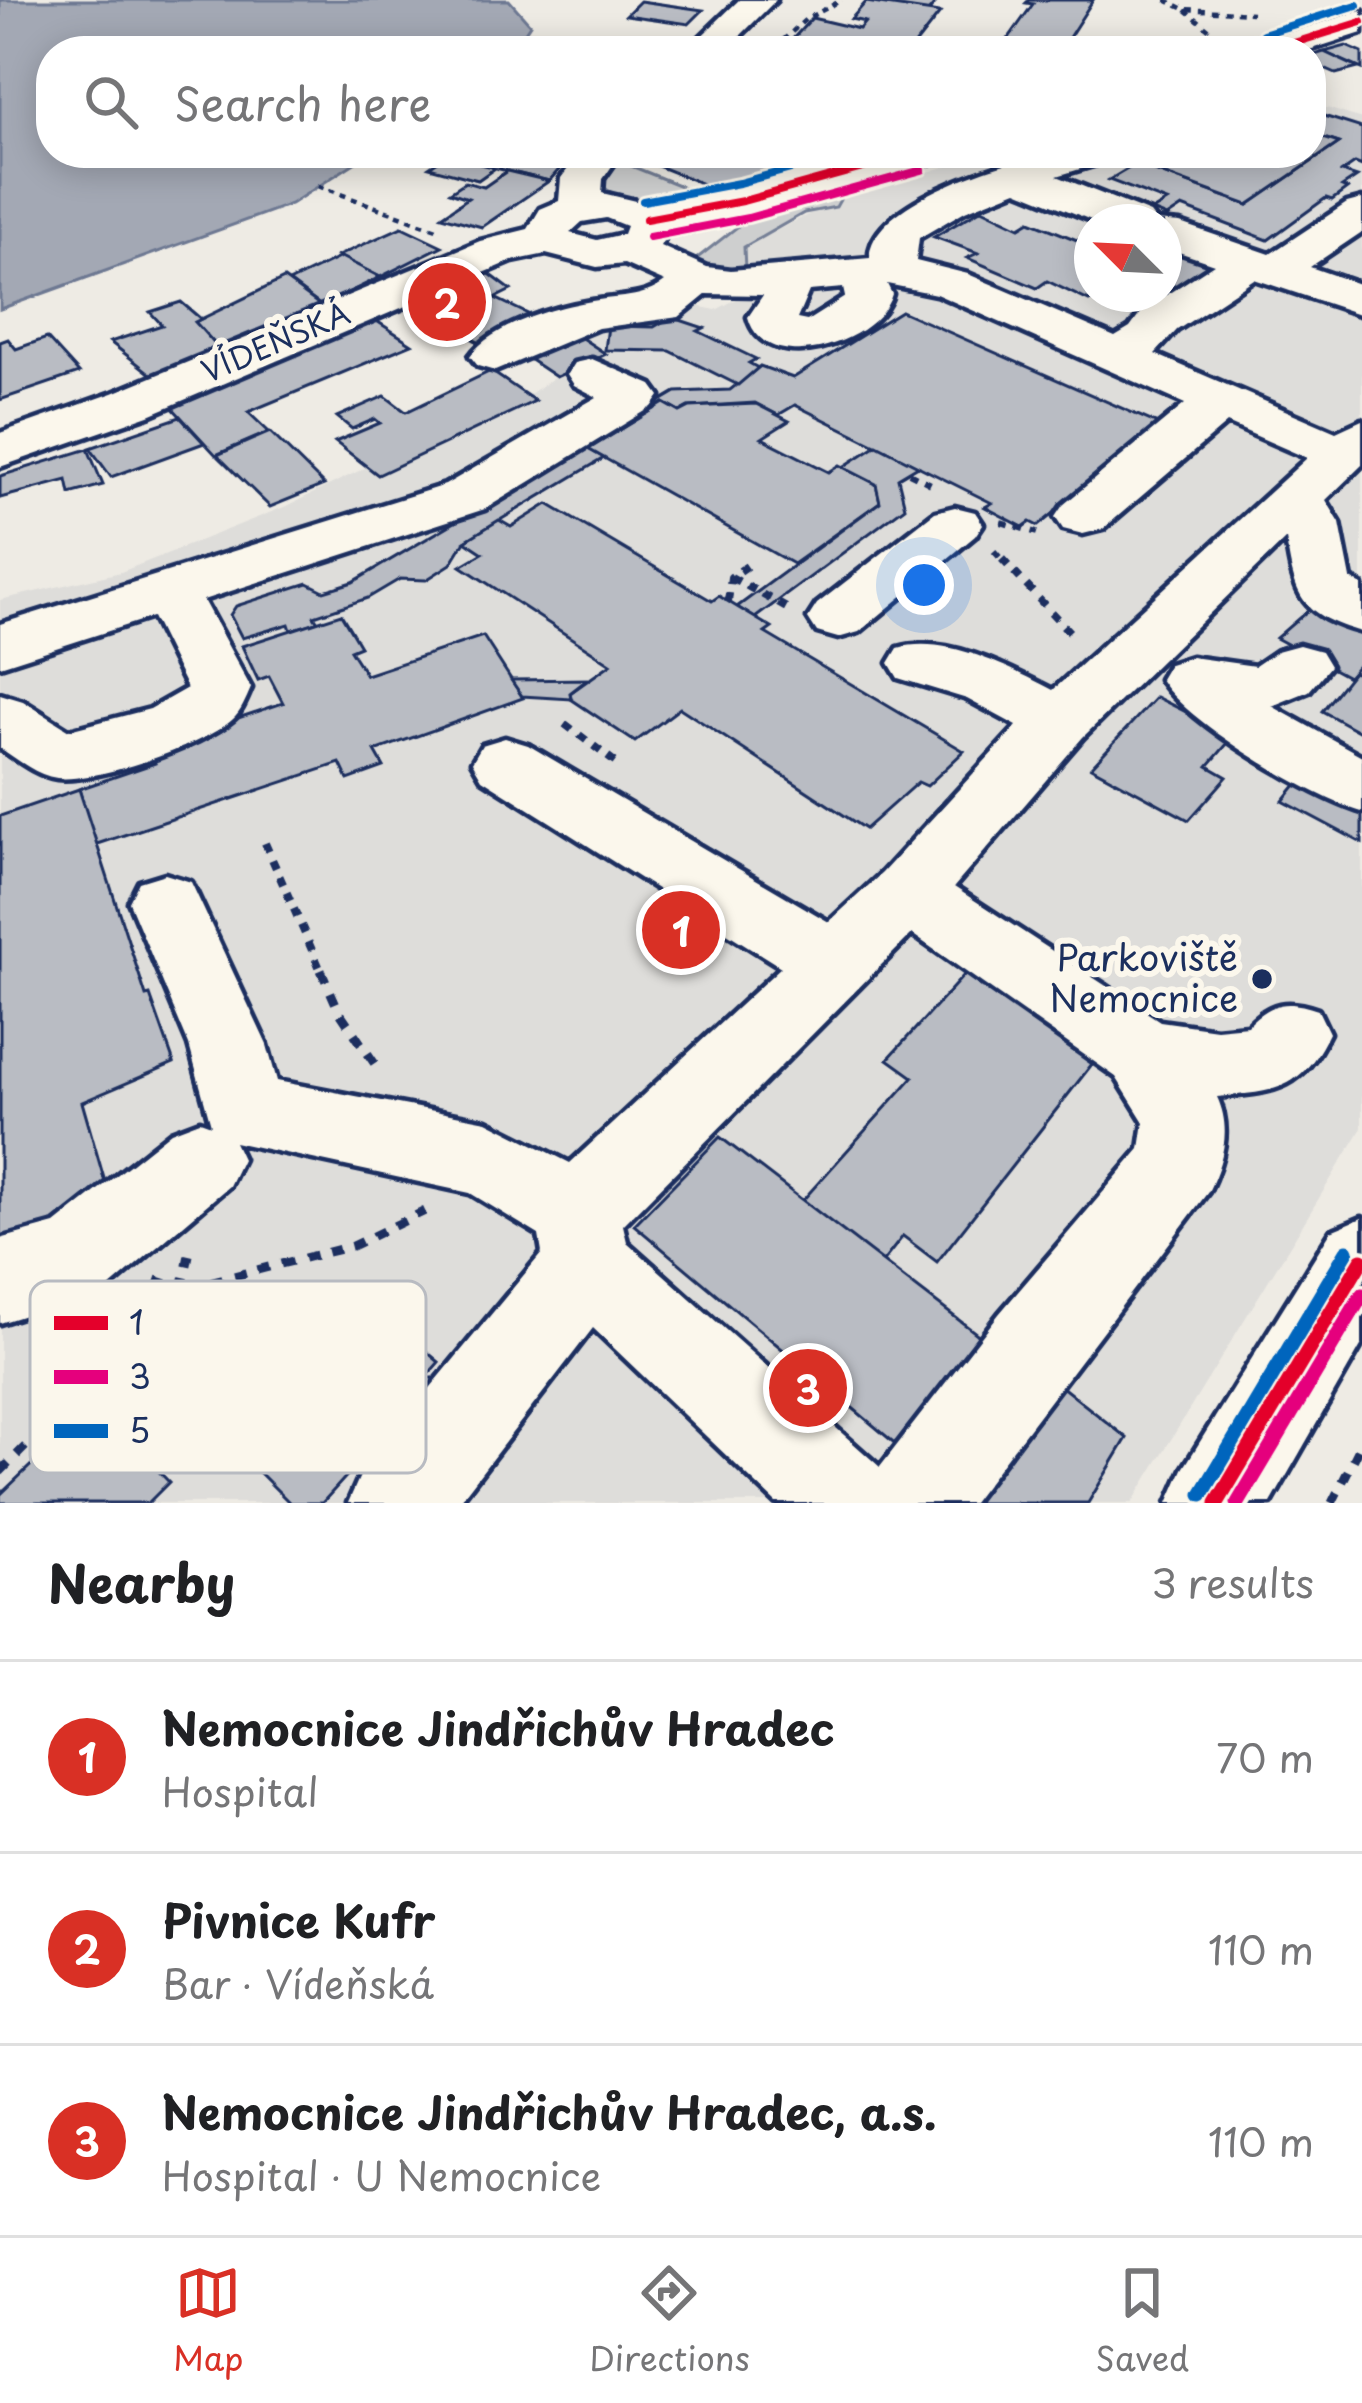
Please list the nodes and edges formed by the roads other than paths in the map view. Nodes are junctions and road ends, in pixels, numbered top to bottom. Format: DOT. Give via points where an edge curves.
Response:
graph roads {
  1 [pos="759,0"];
  2 [pos="1362,22"];
  3 [pos="720,36"];
  4 [pos="1317,36"];
  5 [pos="590,168"];
  6 [pos="863,168"];
  7 [pos="1043,168"];
  8 [pos="1019,176"];
  9 [pos="1090,204"];
  10 [pos="1362,212"];
  11 [pos="566,224"];
  12 [pos="637,234"];
  13 [pos="1182,238"];
  14 [pos="884,258"];
  15 [pos="795,261"];
  16 [pos="1262,266"];
  17 [pos="697,279"];
  18 [pos="1362,301"];
  19 [pos="495,356"];
  20 [pos="1118,356"];
  21 [pos="592,374"];
  22 [pos="1221,401"];
  23 [pos="1356,444"];
  24 [pos="0,451"];
  25 [pos="1297,498"];
  26 [pos="1083,517"];
  27 [pos="955,524"];
  28 [pos="170,594"];
  29 [pos="1362,612"];
  30 [pos="838,618"];
  31 [pos="0,645"];
  32 [pos="1122,662"];
  33 [pos="920,663"];
  34 [pos="1299,666"];
  35 [pos="1195,681"];
  36 [pos="0,717"];
  37 [pos="1060,721"];
  38 [pos="505,762"];
  39 [pos="1362,787"];
  40 [pos="907,892"];
  41 [pos="165,902"];
  42 [pos="832,961"];
  43 [pos="1290,1034"];
  44 [pos="1144,1052"];
  45 [pos="200,1159"];
  46 [pos="582,1238"];
  47 [pos="1362,1260"];
  48 [pos="0,1281"];
  49 [pos="426,1463"];
  50 [pos="419,1473"];
  51 [pos="398,1503"];
  52 [pos="847,1503"];
  53 [pos="913,1503"];
  54 [pos="1217,1503"];
  1 -- 3 [label="street"];
  2 -- 4 [label="street"];
  5 -- 11 [label="street"];
  6 -- 12 [label="street, VÍDEŇSKÁ"];
  7 -- 8 [label="street"];
  8 -- 9 [label="street"];
  8 -- 14 [label="street" via="961,196"];
  10 -- 16 [label="street"];
  11 -- 12 [label="street, VÍDEŇSKÁ" via="586,254"];
  11 -- 24 [label="street, VÍDEŇSKÁ"];
  12 -- 17 [label="street"];
  13 -- 16 [label="street"];
  14 -- 15 [label="street" via="834,218 811,226"];
  14 -- 15 [label="street" via="867,302 807,337 772,324 786,304"];
  14 -- 20 [label="street"];
  15 -- 17 [label="street" via="730,284"];
  16 -- 18 [label="street"];
  16 -- 20 [label="street" via="1160,320"];
  17 -- 19 [label="street" via="662,308 591,315"];
  20 -- 22 [label="street"];
  21 -- 28 [label="street" via="634,396 496,453 465,497"];
  22 -- 23 [label="street"];
  22 -- 26 [label="street"];
  23 -- 25 [label="street"];
  25 -- 29 [label="street" via="1312,523 1324,588"];
  25 -- 32 [label="street"];
  27 -- 30 [label="street"];
  28 -- 31 [label="street"];
  28 -- 36 [label="street" via="219,688 212,703 173,725 85,753 58,754"];
  32 -- 35 [label="street"];
  32 -- 37 [label="street"];
  33 -- 37 [label="street" via="988,684"];
  34 -- 35 [label="street" via="1257,691"];
  35 -- 39 [label="street" via="1245,720"];
  37 -- 40 [label="street"];
  38 -- 42 [label="street"];
  40 -- 42 [label="street"];
  40 -- 44 [label="street"];
  41 -- 46 [label="street" via="228,1045 244,1110 487,1159"];
  42 -- 46 [label="street"];
  43 -- 44 [label="street" via="1268,1058 1216,1063"];
  44 -- 53 [label="street" via="1186,1117 1179,1165"];
  45 -- 48 [label="street" via="78,1259"];
  46 -- 49 [label="street"];
  46 -- 52 [label="street"];
  47 -- 54 [label="street"];
  50 -- 51 [label="street"];
}
